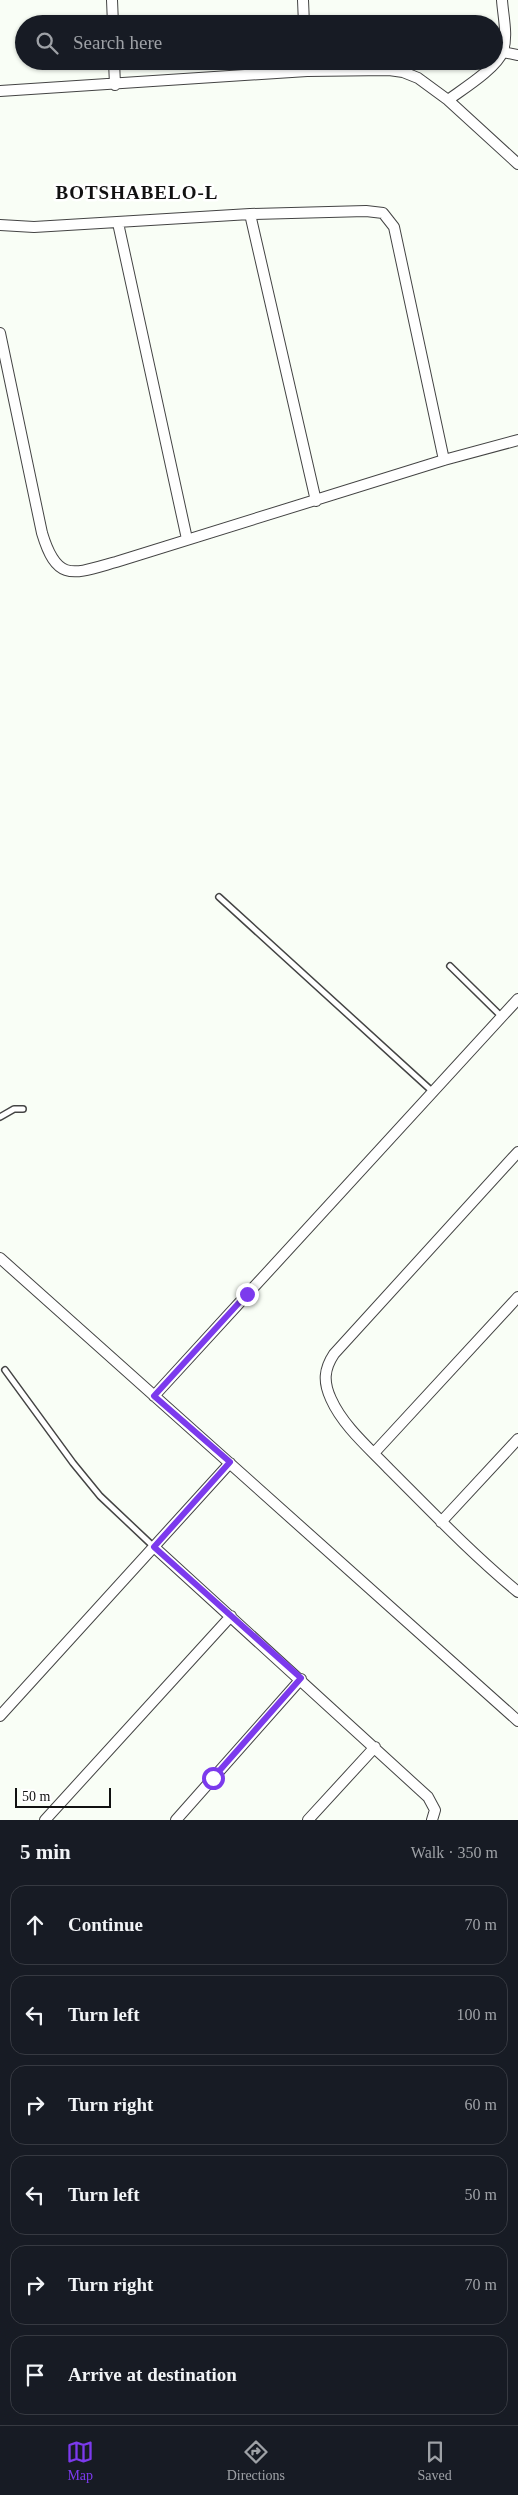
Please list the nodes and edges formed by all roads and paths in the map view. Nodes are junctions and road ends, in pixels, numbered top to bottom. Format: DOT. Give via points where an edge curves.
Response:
graph roads {
  1 [pos="112,0"];
  2 [pos="303,0"];
  3 [pos="502,0"];
  4 [pos="113,15"];
  5 [pos="304,15"];
  6 [pos="503,52"];
  7 [pos="518,55"];
  8 [pos="114,70"];
  9 [pos="266,70"];
  10 [pos="389,70"];
  11 [pos="486,70"];
  12 [pos="115,85"];
  13 [pos="0,91"];
  14 [pos="448,100"];
  15 [pos="514,153"];
  16 [pos="518,164"];
  17 [pos="250,214"];
  18 [pos="118,223"];
  19 [pos="0,225"];
  20 [pos="0,333"];
  21 [pos="518,440"];
  22 [pos="444,460"];
  23 [pos="316,501"];
  24 [pos="187,538"];
  25 [pos="219,897"];
  26 [pos="450,966"];
  27 [pos="518,998"];
  28 [pos="501,1016"];
  29 [pos="433,1092"];
  30 [pos="23,1109"];
  31 [pos="0,1116"];
  32 [pos="518,1152"];
  33 [pos="0,1258"];
  34 [pos="518,1297"];
  35 [pos="5,1370"];
  36 [pos="154,1396"];
  37 [pos="518,1439"];
  38 [pos="374,1453"];
  39 [pos="230,1462"];
  40 [pos="441,1522"];
  41 [pos="154,1547"];
  42 [pos="516,1587"];
  43 [pos="231,1616"];
  44 [pos="301,1678"];
  45 [pos="0,1716"];
  46 [pos="518,1721"];
  47 [pos="375,1747"];
  48 [pos="45,1820"];
  49 [pos="176,1820"];
  50 [pos="308,1820"];
  51 [pos="432,1820"];
  1 -- 4 [label="street"];
  2 -- 5 [label="street"];
  3 -- 6 [label="street"];
  6 -- 7 [label="street"];
  8 -- 12 [label="street"];
  9 -- 12 [label="street"];
  10 -- 14 [label="street" via="418,78"];
  11 -- 14 [label="street"];
  12 -- 13 [label="street"];
  14 -- 15 [label="street"];
  15 -- 16 [label="street"];
  17 -- 18 [label="street"];
  17 -- 22 [label="street" via="366,211 383,214 391,221"];
  17 -- 23 [label="street"];
  18 -- 19 [label="street" via="34,227"];
  18 -- 24 [label="street"];
  20 -- 24 [label="street" via="42,533 53,561 64,570 83,572"];
  21 -- 22 [label="street"];
  22 -- 23 [label="street"];
  23 -- 24 [label="street"];
  25 -- 29 [label="lane"];
  26 -- 28 [label="lane"];
  27 -- 28 [label="street"];
  28 -- 29 [label="street"];
  29 -- 36 [label="street"];
  30 -- 31 [label="lane" via="14,1109"];
  32 -- 38 [label="street" via="327,1364 324,1374 331,1400"];
  33 -- 36 [label="street"];
  34 -- 38 [label="street"];
  35 -- 41 [label="lane" via="100,1496"];
  36 -- 39 [label="street"];
  37 -- 40 [label="street"];
  38 -- 40 [label="street"];
  39 -- 41 [label="street"];
  39 -- 46 [label="street"];
  40 -- 42 [label="street"];
  41 -- 43 [label="street"];
  41 -- 45 [label="street"];
  43 -- 44 [label="street"];
  43 -- 48 [label="street"];
  44 -- 47 [label="street"];
  44 -- 49 [label="street"];
  47 -- 50 [label="street"];
  47 -- 51 [label="street" via="428,1797 435,1810"];
}
